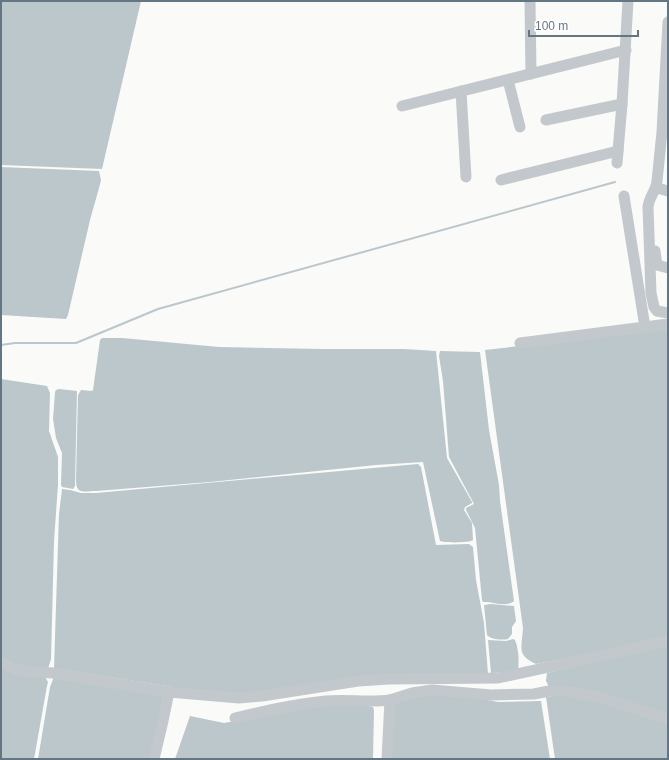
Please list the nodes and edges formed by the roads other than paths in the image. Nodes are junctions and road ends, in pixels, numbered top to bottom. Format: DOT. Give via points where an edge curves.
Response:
graph roads {
  1 [pos="530,1"];
  2 [pos="628,1"];
  3 [pos="668,22"];
  4 [pos="626,50"];
  5 [pos="666,73"];
  6 [pos="531,74"];
  7 [pos="508,80"];
  8 [pos="461,91"];
  9 [pos="622,104"];
  10 [pos="402,106"];
  11 [pos="546,120"];
  12 [pos="520,127"];
  13 [pos="665,132"];
  14 [pos="618,151"];
  15 [pos="617,163"];
  16 [pos="466,177"];
  17 [pos="501,180"];
  18 [pos="656,188"];
  19 [pos="668,191"];
  20 [pos="624,196"];
  21 [pos="650,243"];
  22 [pos="668,268"];
  23 [pos="668,314"];
  24 [pos="668,324"];
  25 [pos="646,327"];
  26 [pos="520,343"];
  27 [pos="668,641"];
  28 [pos="1,662"];
  29 [pos="169,692"];
  30 [pos="390,700"];
  31 [pos="235,718"];
  32 [pos="668,718"];
  33 [pos="154,759"];
  34 [pos="387,759"];
  1 -- 6 [label="street"];
  2 -- 4 [label="street"];
  3 -- 5 [label="street"];
  4 -- 6 [label="street"];
  4 -- 9 [label="street"];
  5 -- 13 [label="street"];
  6 -- 7 [label="street"];
  7 -- 8 [label="street"];
  7 -- 12 [label="street"];
  8 -- 10 [label="street"];
  8 -- 16 [label="street"];
  9 -- 11 [label="street"];
  9 -- 14 [label="street"];
  13 -- 18 [label="street"];
  14 -- 15 [label="street"];
  14 -- 17 [label="street"];
  18 -- 19 [label="street"];
  18 -- 21 [label="street" via="649,199"];
  20 -- 25 [label="street"];
  21 -- 22 [label="street" via="654,246 656,263"];
  21 -- 23 [label="street" via="651,293 654,307 657,311"];
  24 -- 25 [label="street"];
  25 -- 26 [label="street"];
  27 -- 29 [label="street" via="498,678 358,681 239,698"];
  28 -- 29 [label="street" via="22,671 52,673"];
  29 -- 33 [label="street"];
  30 -- 31 [label="street" via="326,701"];
  30 -- 32 [label="street" via="432,690 491,696 565,690"];
  30 -- 34 [label="street"];
}
